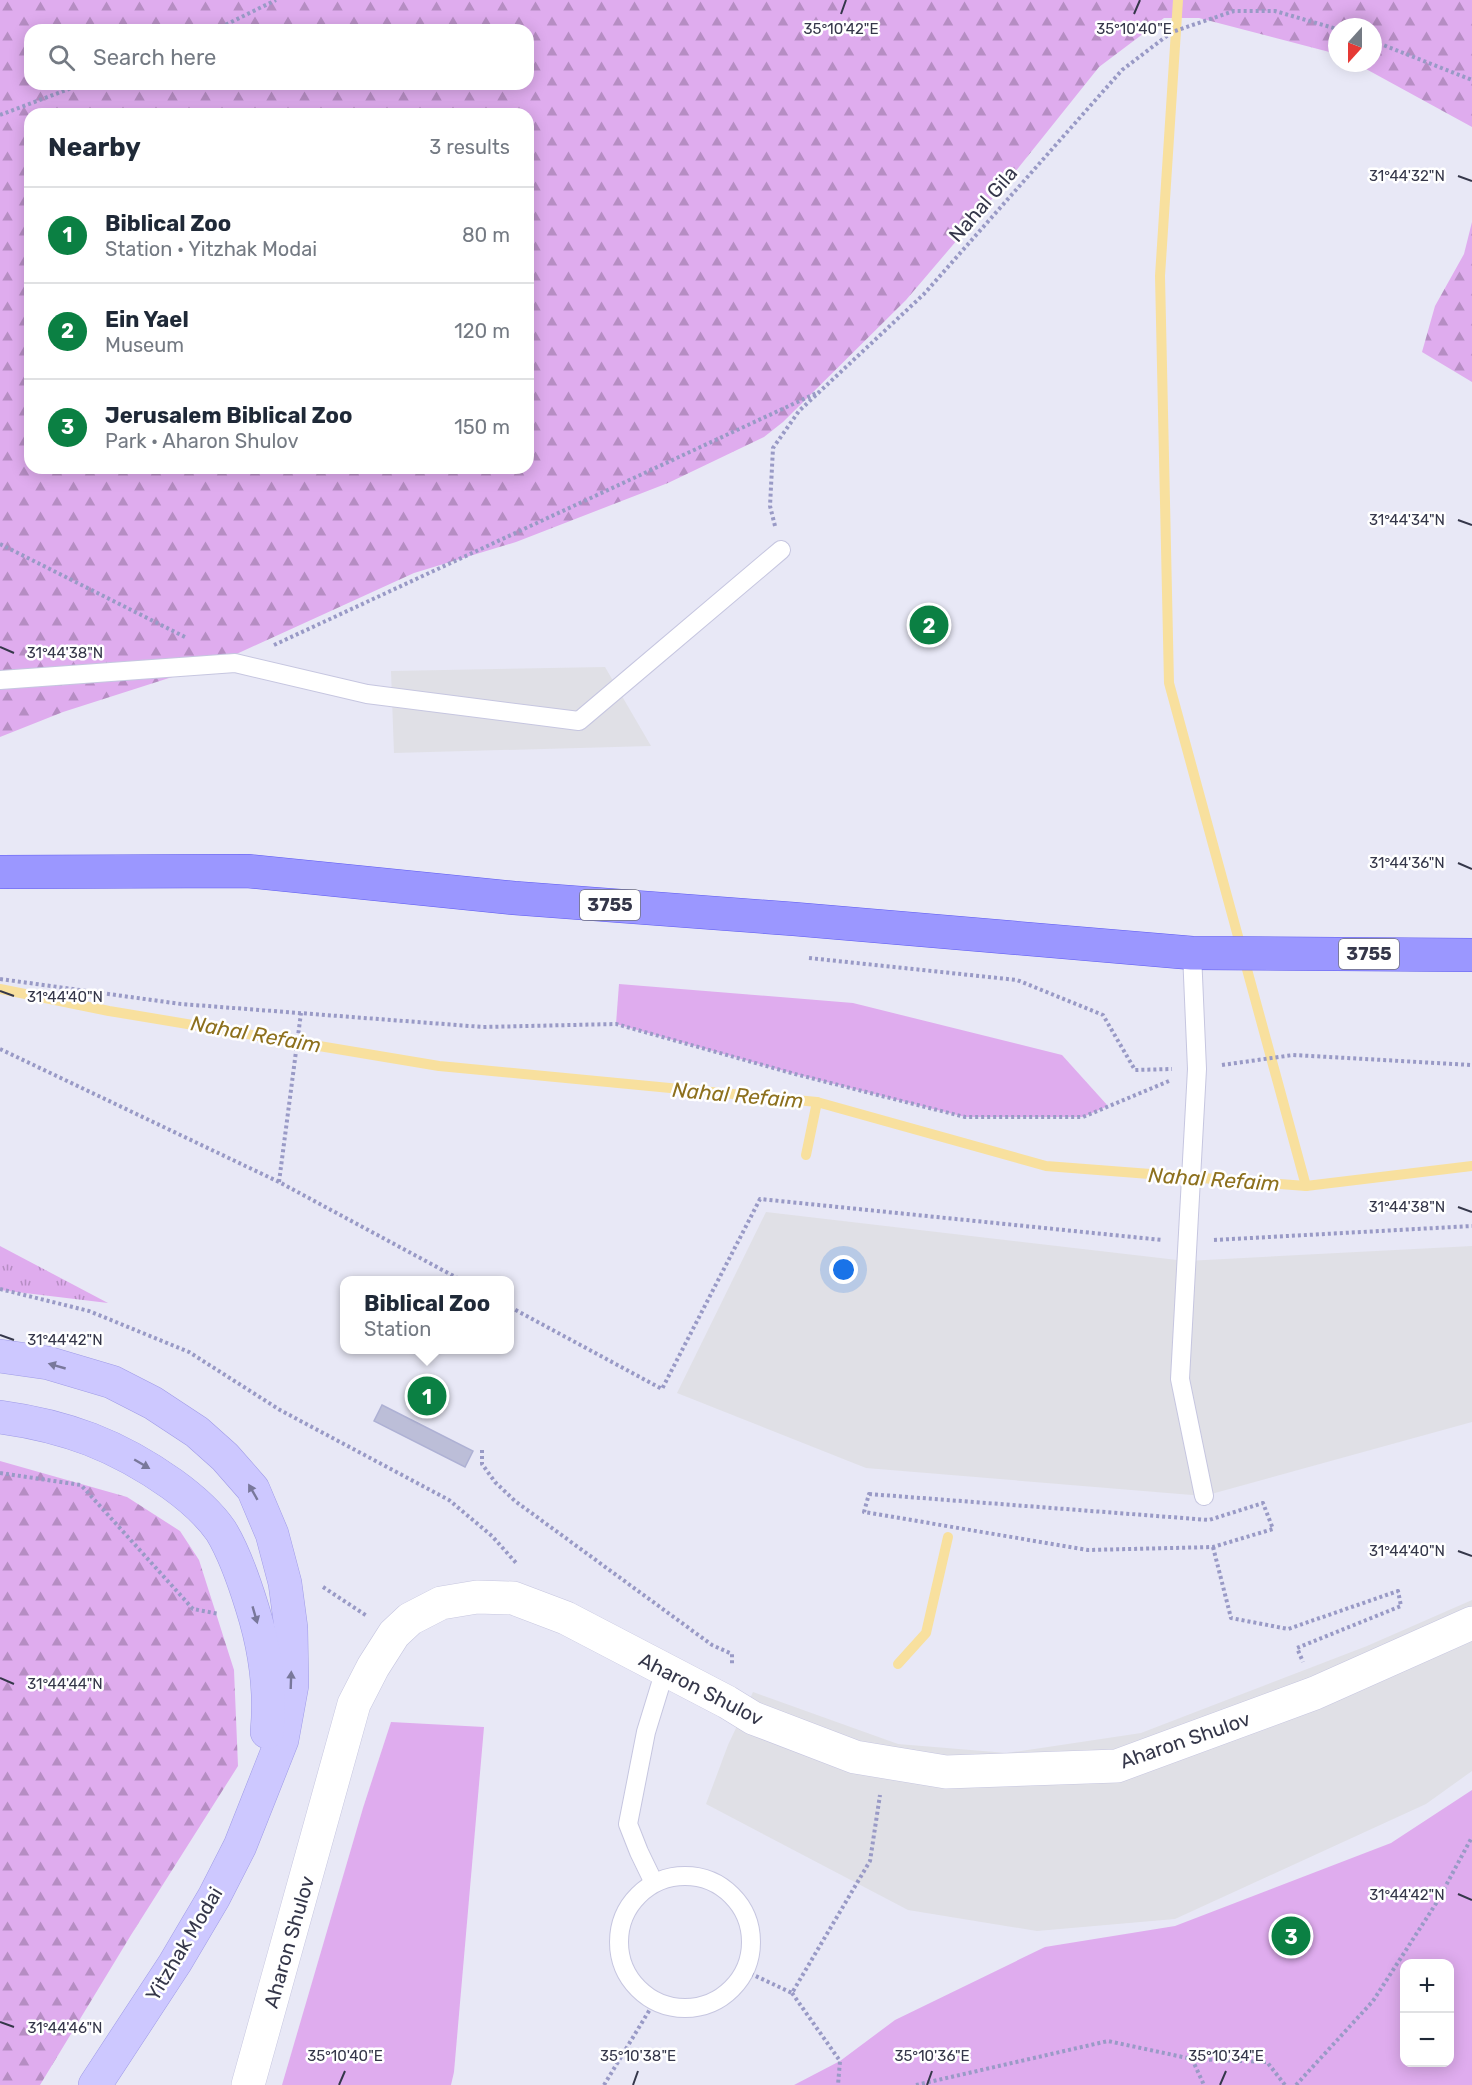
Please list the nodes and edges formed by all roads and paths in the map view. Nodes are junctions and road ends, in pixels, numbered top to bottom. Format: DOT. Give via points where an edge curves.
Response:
graph roads {
  1 [pos="276,0"];
  2 [pos="228,24"];
  3 [pos="1328,26"];
  4 [pos="1382,45"];
  5 [pos="1472,81"];
  6 [pos="66,90"];
  7 [pos="0,115"];
  8 [pos="819,392"];
  9 [pos="0,544"];
  10 [pos="781,550"];
  11 [pos="235,663"];
  12 [pos="0,680"];
  13 [pos="0,872"];
  14 [pos="1205,953"];
  15 [pos="1472,955"];
  16 [pos="805,957"];
  17 [pos="0,979"];
  18 [pos="301,1013"];
  19 [pos="0,1049"];
  20 [pos="1472,1065"];
  21 [pos="1197,1069"];
  22 [pos="279,1182"];
  23 [pos="1472,1226"];
  24 [pos="1187,1242"];
  25 [pos="452,1276"];
  26 [pos="0,1289"];
  27 [pos="514,1309"];
  28 [pos="0,1356"];
  29 [pos="0,1417"];
  30 [pos="482,1450"];
  31 [pos="0,1473"];
  32 [pos="1204,1496"];
  33 [pos="1213,1547"];
  34 [pos="521,1569"];
  35 [pos="322,1587"];
  36 [pos="257,1621"];
  37 [pos="1472,1623"];
  38 [pos="394,1634"];
  39 [pos="665,1670"];
  40 [pos="1315,1694"];
  41 [pos="727,1702"];
  42 [pos="885,1762"];
  43 [pos="260,1797"];
  44 [pos="1472,1837"];
  45 [pos="654,1883"];
  46 [pos="745,1971"];
  47 [pos="792,1993"];
  48 [pos="655,2001"];
  49 [pos="1192,2059"];
  50 [pos="95,2085"];
  51 [pos="248,2085"];
  52 [pos="604,2085"];
  53 [pos="838,2085"];
  54 [pos="916,2085"];
  55 [pos="1204,2085"];
  56 [pos="1285,2085"];
  57 [pos="1296,2085"];
  1 -- 2 [label="path"];
  3 -- 8 [label="path, Nahal Gila" via="1275,11 1234,11 1172,32 1122,70 924,294"];
  4 -- 5 [label="path"];
  6 -- 7 [label="path"];
  8 -- 10 [label="path, Nahal Gila" via="799,411 773,448 770,506"];
  8 -- 11 [label="path"];
  9 -- 11 [label="path"];
  10 -- 11 [label="lane" via="579,721 367,694"];
  11 -- 12 [label="lane"];
  13 -- 14 [label="main road, 3755" via="247,871 514,898"];
  14 -- 15 [label="main road, 3755"];
  14 -- 21 [label="lane"];
  16 -- 21 [label="path" via="1017,980 1104,1015 1135,1070"];
  17 -- 18 [label="path" via="181,1004"];
  18 -- 21 [label="path" via="483,1027 616,1024 965,1117 1083,1117"];
  18 -- 22 [label="path"];
  19 -- 22 [label="path"];
  20 -- 21 [label="path" via="1293,1054"];
  21 -- 24 [label="lane"];
  22 -- 25 [label="path"];
  23 -- 24 [label="path"];
  24 -- 27 [label="path" via="759,1199 662,1389"];
  24 -- 32 [label="lane" via="1180,1379"];
  26 -- 34 [label="path" via="88,1311 189,1352 280,1410 449,1500 492,1536"];
  43 -- 28 [label="street, Yitzhak Modai, one-way" via="282,1740 292,1685 291,1640 285,1583 272,1534 253,1489 197,1432 153,1403 112,1382 48,1363"];
  29 -- 36 [label="street, Yitzhak Modai, one-way" via="35,1422 90,1438 145,1465 195,1501 220,1531 243,1576"];
  30 -- 41 [label="path" via="482,1464 515,1501 712,1645 732,1654 733,1677"];
  31 -- 36 [label="path" via="81,1485 193,1609"];
  33 -- 33 [label="path" via="1088,1551 864,1512 869,1494 1209,1520 1263,1503 1273,1529"];
  33 -- 40 [label="path" via="1231,1618 1288,1629 1398,1591 1401,1606 1297,1648"];
  35 -- 38 [label="path"];
  36 -- 43 [label="street, Yitzhak Modai" via="268,1674"];
  37 -- 40 [label="street, Aharon Shulov"];
  38 -- 39 [label="street, Aharon Shulov" via="410,1619 441,1603 477,1597 513,1598 566,1618"];
  38 -- 51 [label="street, Aharon Shulov" via="354,1704"];
  39 -- 41 [label="street, Aharon Shulov"];
  39 -- 45 [label="lane" via="646,1732 628,1824"];
  40 -- 42 [label="street, Aharon Shulov" via="1117,1766 945,1772"];
  41 -- 42 [label="street, Aharon Shulov" via="753,1718 855,1757"];
  42 -- 47 [label="path" via="870,1860"];
  43 -- 50 [label="street, Yitzhak Modai" via="214,1898"];
  44 -- 57 [label="path" via="1437,1902 1373,2001"];
  45 -- 46 [label="lane" via="695,1876 715,1882 732,1894 751,1930 751,1951"];
  45 -- 48 [label="lane" via="628,1907 619,1942 621,1960 629,1976"];
  46 -- 47 [label="path"];
  46 -- 48 [label="lane" via="733,1988 716,2001 696,2007 675,2007"];
  47 -- 53 [label="path" via="840,2061"];
  48 -- 52 [label="path"];
  49 -- 54 [label="path" via="1108,2041"];
  49 -- 55 [label="path"];
  49 -- 56 [label="path" via="1267,2062"];
}
